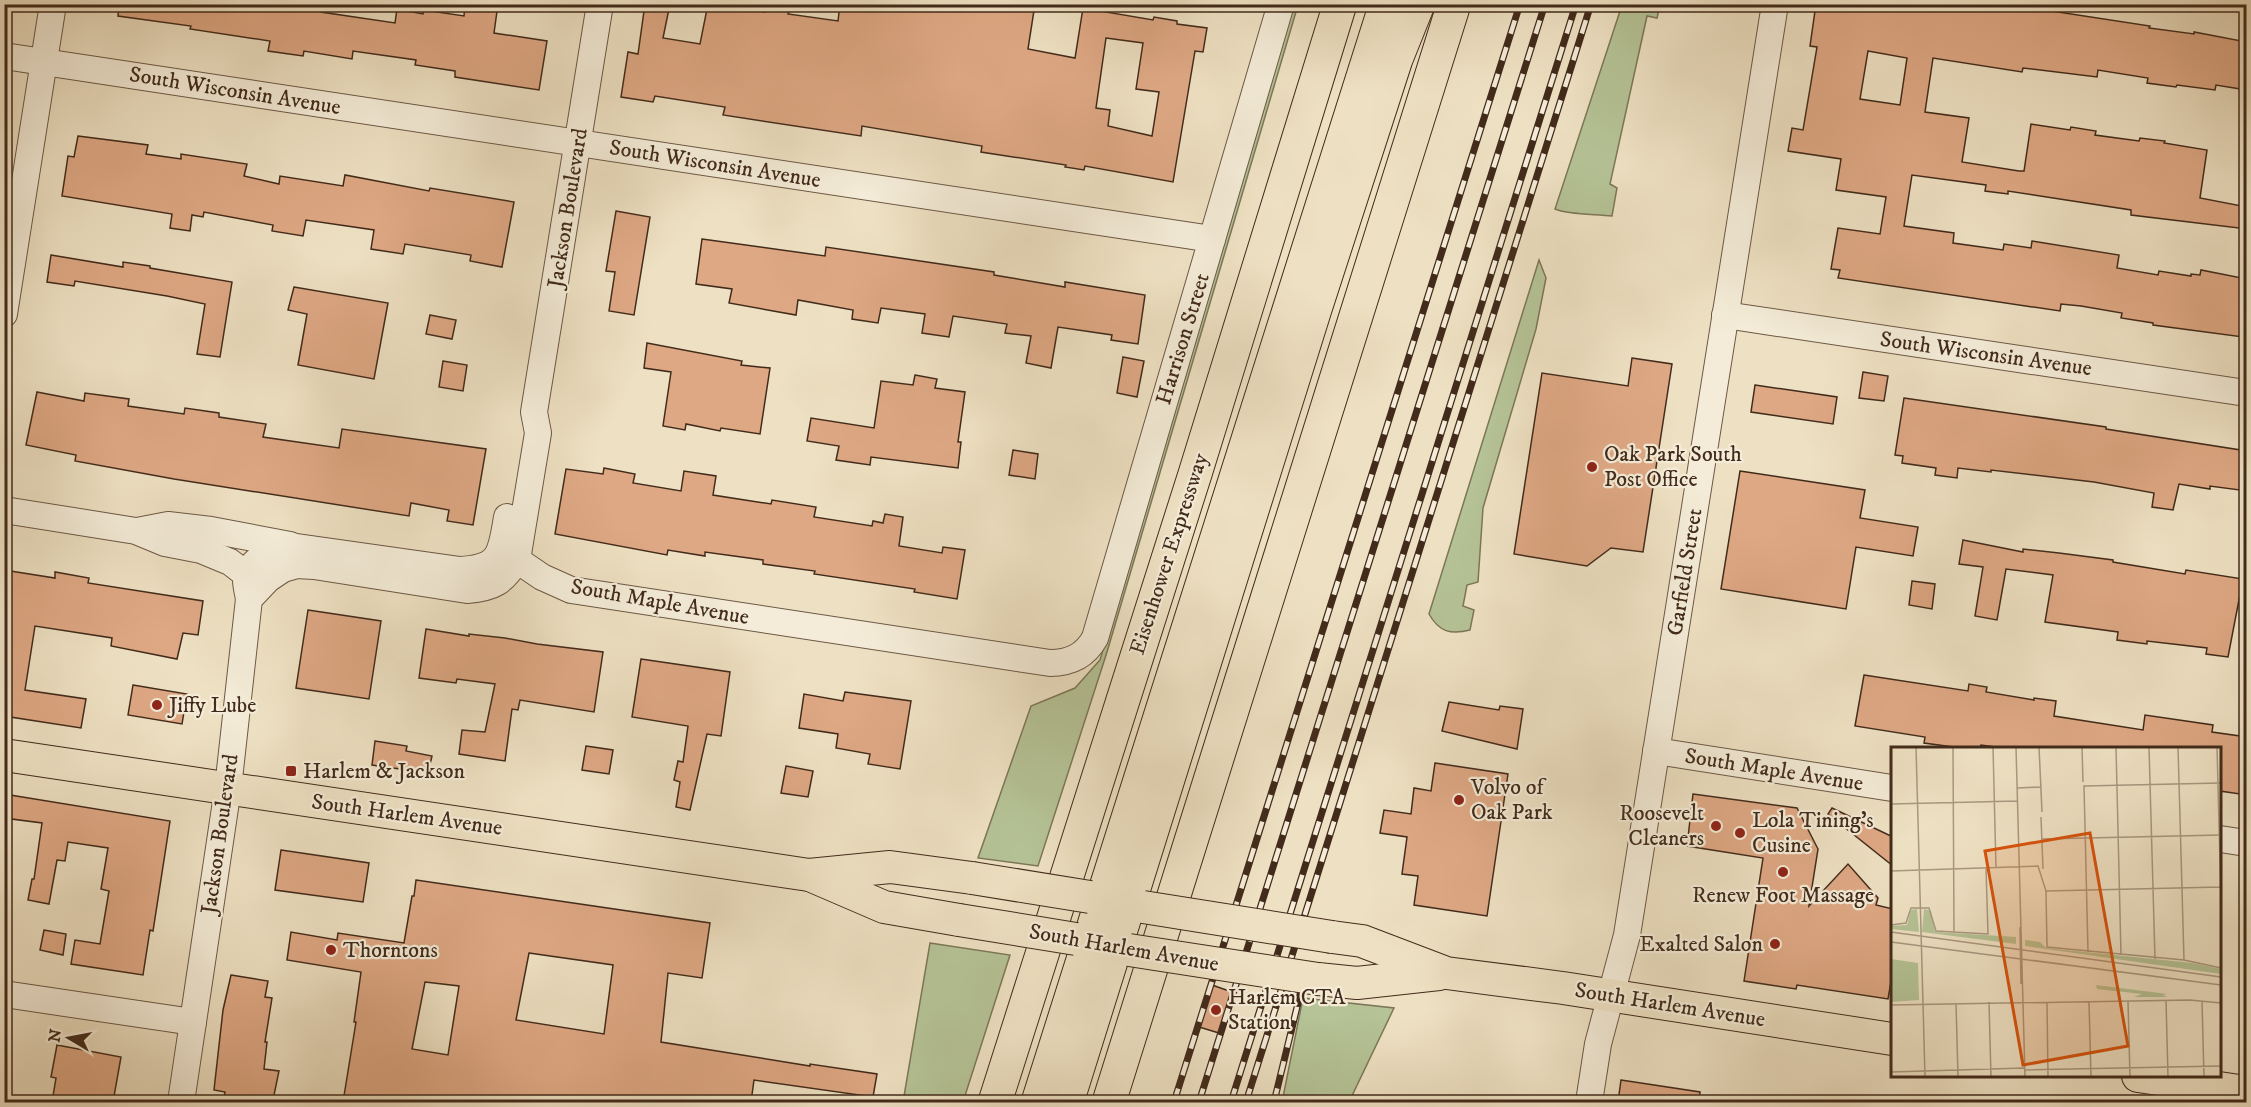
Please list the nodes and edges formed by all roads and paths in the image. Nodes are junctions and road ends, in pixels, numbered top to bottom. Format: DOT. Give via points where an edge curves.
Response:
graph roads {
  1 [pos="52,4"];
  2 [pos="600,4"];
  3 [pos="1281,4"];
  4 [pos="1341,4"];
  5 [pos="1386,4"];
  6 [pos="1418,4"];
  7 [pos="1454,4"];
  8 [pos="1775,4"];
  9 [pos="4,56"];
  10 [pos="43,62"];
  11 [pos="579,143"];
  12 [pos="1212,239"];
  13 [pos="4,314"];
  14 [pos="1725,315"];
  15 [pos="2247,393"];
  16 [pos="4,510"];
  17 [pos="136,531"];
  18 [pos="290,546"];
  19 [pos="510,554"];
  20 [pos="248,587"];
  21 [pos="1067,663"];
  22 [pos="1656,752"];
  23 [pos="4,755"];
  24 [pos="228,788"];
  25 [pos="1891,788"];
  26 [pos="2221,839"];
  27 [pos="2247,843"];
  28 [pos="809,875"];
  29 [pos="1116,902"];
  30 [pos="1103,944"];
  31 [pos="1446,973"];
  32 [pos="4,994"];
  33 [pos="1612,996"];
  34 [pos="193,1022"];
  35 [pos="1891,1039"];
  36 [pos="2145,1077"];
  37 [pos="2247,1092"];
  38 [pos="181,1102"];
  39 [pos="995,1102"];
  40 [pos="1038,1102"];
  41 [pos="1068,1102"];
  42 [pos="1109,1102"];
  43 [pos="1589,1102"];
  1 -- 10 [label="street"];
  2 -- 11 [label="street, Jackson Boulevard"];
  3 -- 12 [label="street, Harrison Street"];
  4 -- 39 [label="highway, Eisenhower Expressway"];
  5 -- 29 [label="highway"];
  6 -- 29 [label="highway" via="1396,59"];
  7 -- 42 [label="highway"];
  8 -- 14 [label="street, Garfield Street"];
  9 -- 10 [label="street, South Wisconsin Avenue"];
  10 -- 11 [label="street, South Wisconsin Avenue"];
  10 -- 13 [label="street"];
  11 -- 12 [label="street, South Wisconsin Avenue"];
  11 -- 19 [label="street, Jackson Boulevard" via="534,412 538,433"];
  12 -- 21 [label="street, Harrison Street" via="1095,638 1089,649"];
  14 -- 15 [label="street, South Wisconsin Avenue"];
  14 -- 22 [label="street, Garfield Street"];
  16 -- 17 [label="street"];
  17 -- 18 [label="street" via="168,525"];
  17 -- 20 [label="street" via="230,562"];
  18 -- 19 [label="street" via="460,570 476,569"];
  18 -- 20 [label="street" via="262,557 251,568"];
  19 -- 20 [label="street" via="508,574 483,589 467,590 297,565"];
  19 -- 21 [label="street, South Maple Avenue" via="542,577 571,590"];
  20 -- 24 [label="street, Jackson Boulevard"];
  22 -- 25 [label="street, South Maple Avenue"];
  22 -- 33 [label="street, Garfield Street" via="1627,935"];
  23 -- 24 [label="main road, South Harlem Avenue"];
  24 -- 28 [label="main road, South Harlem Avenue"];
  24 -- 34 [label="street, Jackson Boulevard"];
  26 -- 27 [label="street"];
  28 -- 29 [label="main road, South Harlem Avenue, bridge" via="890,867"];
  28 -- 30 [label="main road, South Harlem Avenue, bridge" via="884,907"];
  29 -- 30 [label="highway"];
  29 -- 31 [label="main road, South Harlem Avenue, bridge" via="1362,941"];
  30 -- 31 [label="main road, South Harlem Avenue, bridge" via="1357,983"];
  30 -- 40 [label="highway"];
  30 -- 41 [label="highway"];
  31 -- 33 [label="main road, South Harlem Avenue"];
  32 -- 34 [label="street"];
  33 -- 35 [label="main road, South Harlem Avenue"];
  33 -- 43 [label="street" via="1598,1044"];
  34 -- 38 [label="street, Jackson Boulevard"];
  36 -- 37 [label="main road"];
}
